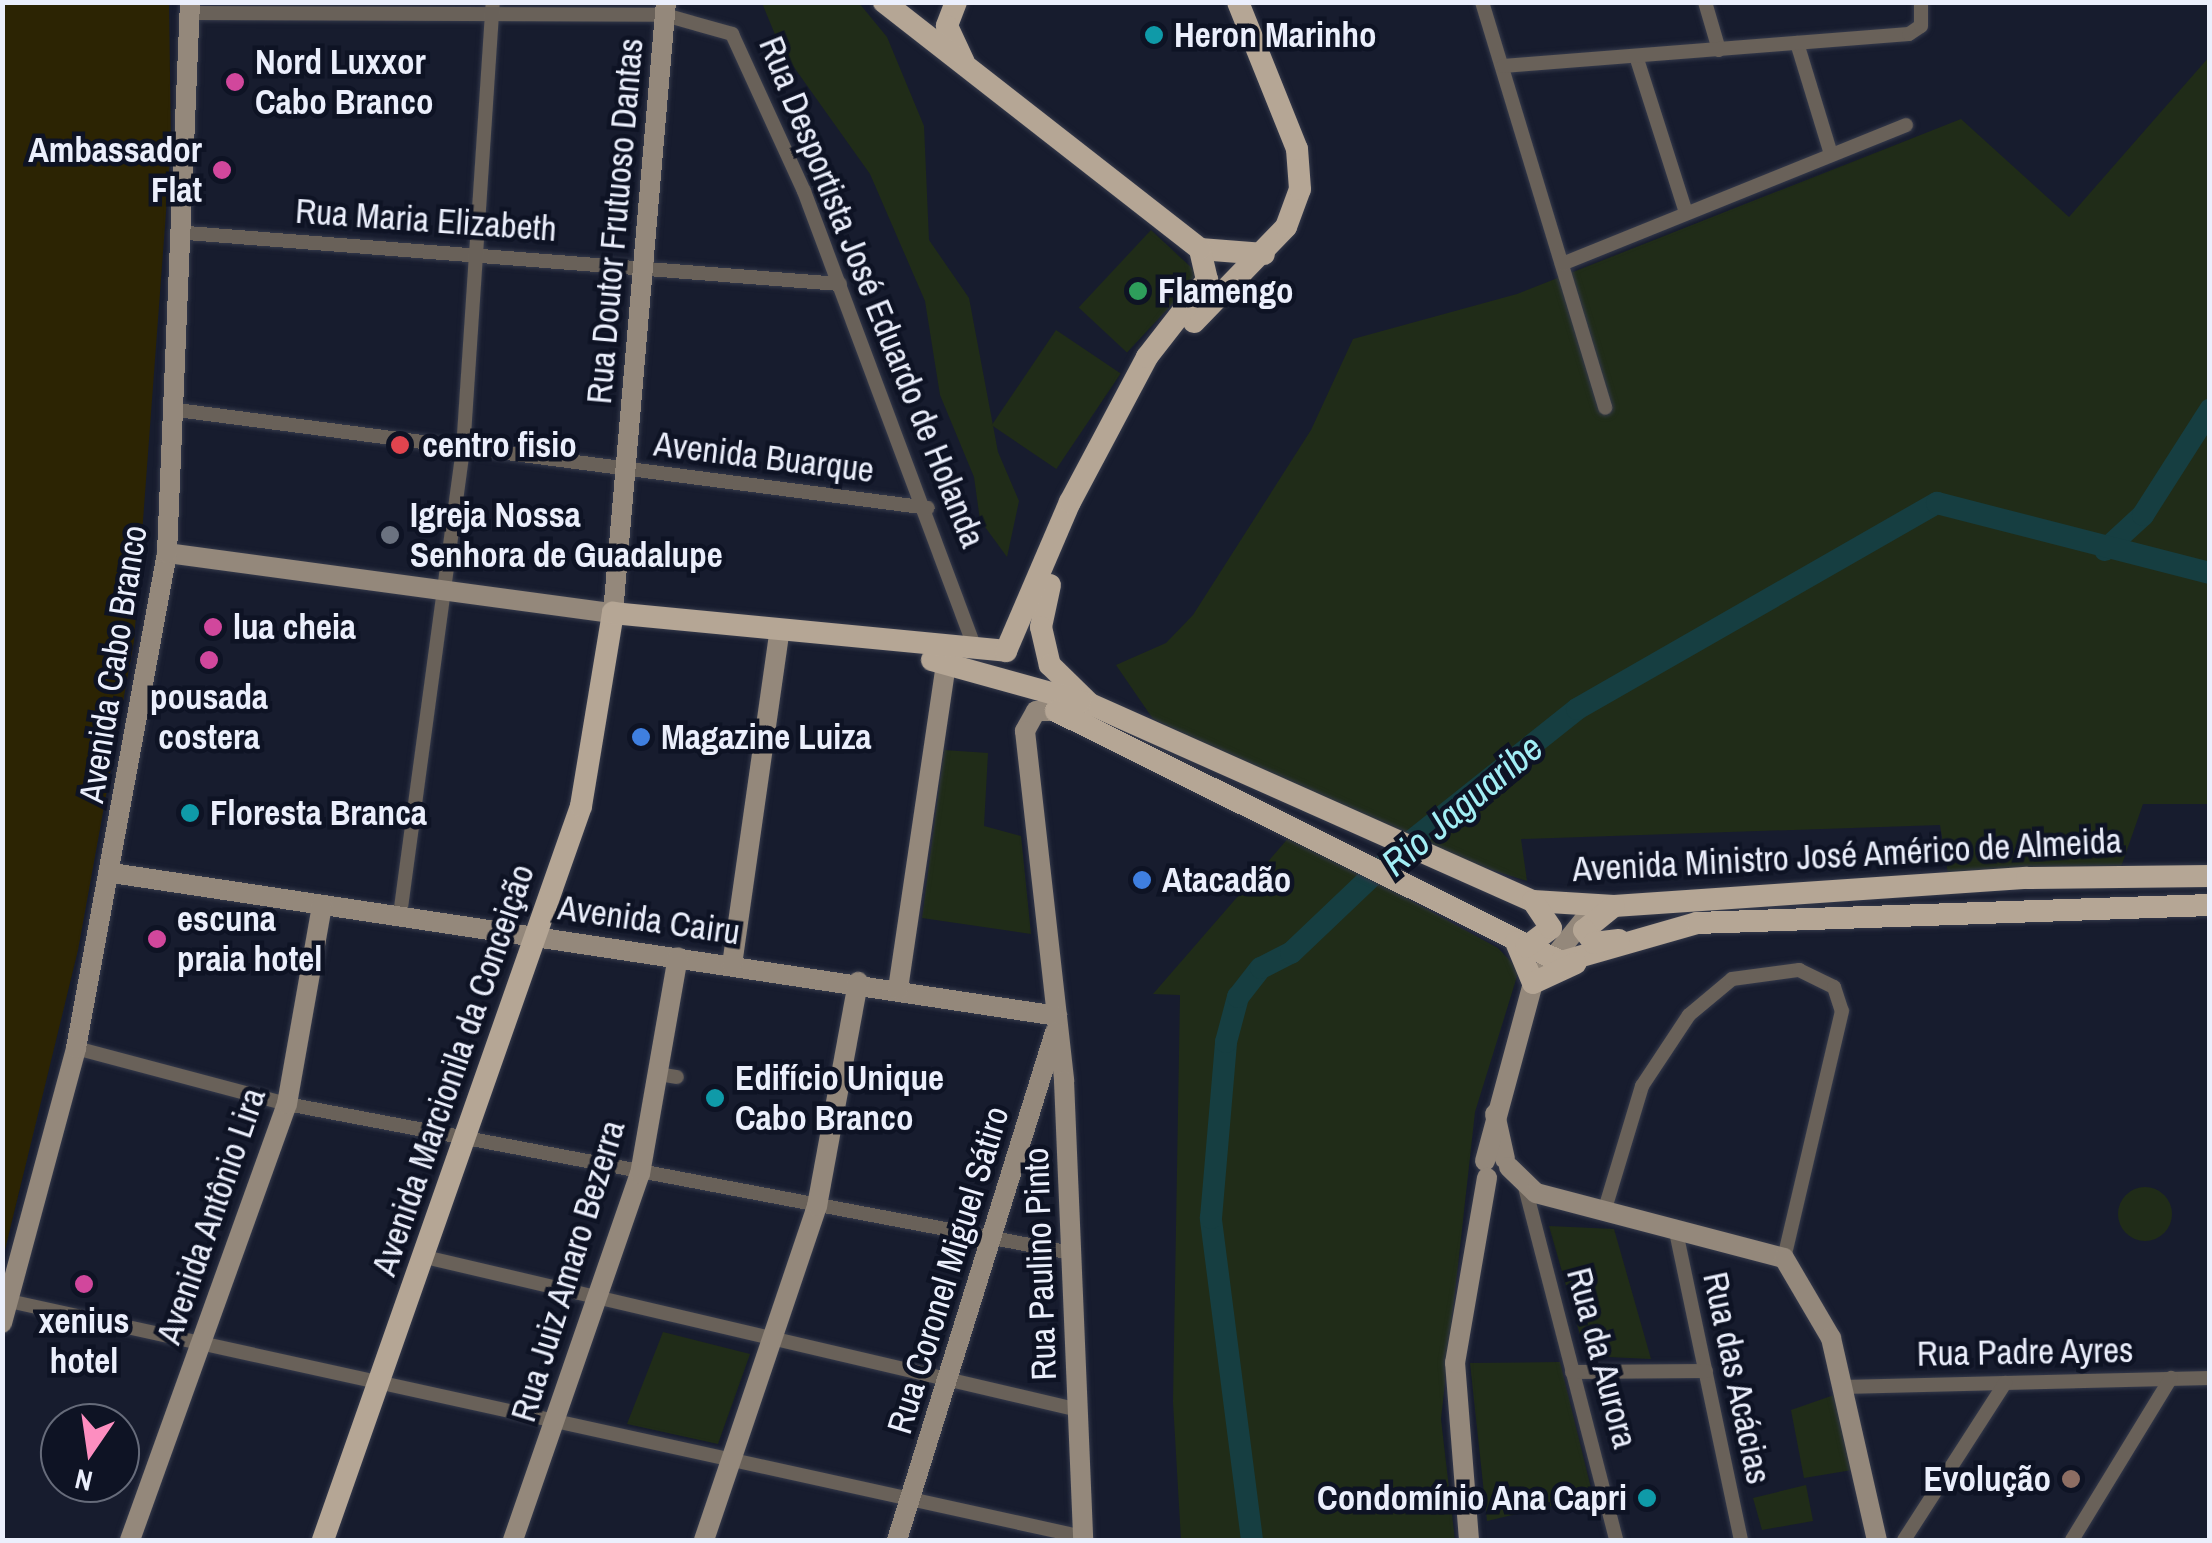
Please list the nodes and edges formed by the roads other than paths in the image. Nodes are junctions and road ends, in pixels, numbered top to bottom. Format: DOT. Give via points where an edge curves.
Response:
graph roads {
  1 [pos="884,2"];
  2 [pos="956,2"];
  3 [pos="1238,2"];
  4 [pos="1482,2"];
  5 [pos="1705,2"];
  6 [pos="1921,2"];
  7 [pos="493,7"];
  8 [pos="191,8"];
  9 [pos="666,8"];
  10 [pos="1797,43"];
  11 [pos="1719,50"];
  12 [pos="1636,56"];
  13 [pos="1503,66"];
  14 [pos="978,76"];
  15 [pos="1906,125"];
  16 [pos="1830,151"];
  17 [pos="1686,213"];
  18 [pos="187,233"];
  19 [pos="1200,250"];
  20 [pos="480,254"];
  21 [pos="1264,254"];
  22 [pos="645,264"];
  23 [pos="1562,264"];
  24 [pos="840,284"];
  25 [pos="1605,408"];
  26 [pos="177,410"];
  27 [pos="463,450"];
  28 [pos="625,470"];
  29 [pos="928,508"];
  30 [pos="167,553"];
  31 [pos="444,591"];
  32 [pos="613,612"];
  33 [pos="780,633"];
  34 [pos="861,642"];
  35 [pos="978,654"];
  36 [pos="946,663"];
  37 [pos="1090,704"];
  38 [pos="1056,712"];
  39 [pos="112,874"];
  40 [pos="2210,876"];
  41 [pos="1533,901"];
  42 [pos="322,905"];
  43 [pos="2210,905"];
  44 [pos="1605,906"];
  45 [pos="400,916"];
  46 [pos="1659,932"];
  47 [pos="538,937"];
  48 [pos="1529,949"];
  49 [pos="678,957"];
  50 [pos="1579,962"];
  51 [pos="732,964"];
  52 [pos="858,982"];
  53 [pos="1533,983"];
  54 [pos="898,989"];
  55 [pos="1057,1016"];
  56 [pos="76,1048"];
  57 [pos="1043,1068"];
  58 [pos="1064,1081"];
  59 [pos="287,1104"];
  60 [pos="465,1139"];
  61 [pos="1496,1169"];
  62 [pos="640,1174"];
  63 [pos="1528,1191"];
  64 [pos="817,1206"];
  65 [pos="1604,1212"];
  66 [pos="1676,1227"];
  67 [pos="988,1237"];
  68 [pos="1072,1252"];
  69 [pos="425,1258"];
  70 [pos="1784,1258"];
  71 [pos="598,1300"];
  72 [pos="9,1301"];
  73 [pos="2,1323"];
  74 [pos="773,1344"];
  75 [pos="203,1345"];
  76 [pos="1706,1371"];
  77 [pos="1572,1372"];
  78 [pos="2171,1378"];
  79 [pos="2210,1378"];
  80 [pos="2005,1383"];
  81 [pos="378,1385"];
  82 [pos="950,1386"];
  83 [pos="1843,1387"];
  84 [pos="1079,1410"];
  85 [pos="555,1425"];
  86 [pos="732,1463"];
  87 [pos="910,1506"];
  88 [pos="1083,1539"];
  89 [pos="130,1540"];
  90 [pos="323,1540"];
  91 [pos="513,1540"];
  92 [pos="704,1540"];
  93 [pos="897,1540"];
  94 [pos="1469,1540"];
  95 [pos="1616,1540"];
  96 [pos="1741,1540"];
  97 [pos="1877,1540"];
  98 [pos="1904,1540"];
  99 [pos="2072,1540"];
  1 -- 14 [label="main road"];
  2 -- 14 [label="main road" via="950,40"];
  3 -- 21 [label="main road" via="1264,50 1301,168 1296,208"];
  4 -- 13 [label="street"];
  5 -- 11 [label="street"];
  6 -- 10 [label="street" via="1917,31"];
  7 -- 8 [label="street, Rua Desportista José Eduardo de Holanda"];
  7 -- 9 [label="street, Rua Desportista José Eduardo de Holanda"];
  7 -- 20 [label="street"];
  8 -- 18 [label="main road, Avenida Cabo Branco"];
  9 -- 22 [label="main road, Rua Doutor Frutuoso Dantas"];
  9 -- 24 [label="street, Rua Desportista José Eduardo de Holanda" via="711,21 739,42"];
  10 -- 11 [label="street"];
  10 -- 16 [label="street"];
  11 -- 12 [label="street"];
  12 -- 13 [label="street"];
  12 -- 17 [label="street"];
  13 -- 23 [label="street"];
  14 -- 19 [label="main road"];
  15 -- 16 [label="street"];
  16 -- 17 [label="street"];
  17 -- 23 [label="street"];
  18 -- 20 [label="street, Rua Maria Elizabeth"];
  18 -- 26 [label="main road, Avenida Cabo Branco"];
  19 -- 21 [label="main road"];
  19 -- 35 [label="main road" via="1209,272 1202,291 1148,357 1070,502 1015,641"];
  20 -- 22 [label="street, Rua Maria Elizabeth"];
  20 -- 27 [label="street"];
  21 -- 37 [label="main road, Avenida Ministro José Américo de Almeida" via="1160,363 1099,471 1042,614 1060,678"];
  22 -- 24 [label="street, Rua Maria Elizabeth"];
  22 -- 28 [label="main road, Rua Doutor Frutuoso Dantas"];
  23 -- 25 [label="street"];
  24 -- 29 [label="street, Rua Desportista José Eduardo de Holanda"];
  26 -- 27 [label="street, Avenida Buarque"];
  26 -- 30 [label="main road, Avenida Cabo Branco"];
  27 -- 28 [label="street, Avenida Buarque"];
  27 -- 31 [label="street"];
  28 -- 29 [label="street, Avenida Buarque"];
  28 -- 32 [label="main road, Rua Doutor Frutuoso Dantas"];
  29 -- 35 [label="street, Rua Desportista José Eduardo de Holanda"];
  30 -- 31 [label="main road"];
  30 -- 39 [label="main road, Avenida Cabo Branco"];
  31 -- 32 [label="main road"];
  31 -- 45 [label="street"];
  32 -- 33 [label="main road"];
  32 -- 47 [label="main road, Avenida Marcionila da Conceição" via="581,806"];
  33 -- 34 [label="main road"];
  33 -- 51 [label="main road"];
  34 -- 35 [label="main road"];
  34 -- 36 [label="main road"];
  36 -- 37 [label="main road"];
  36 -- 54 [label="main road"];
  37 -- 41 [label="main road, Avenida Ministro José Américo de Almeida" via="1431,863"];
  38 -- 48 [label="main road, Avenida Ministro José Américo de Almeida" via="1276,816"];
  38 -- 55 [label="main road, Rua Paulino Pinto" via="1036,711 1025,732"];
  39 -- 42 [label="main road, Avenida Cairu"];
  39 -- 56 [label="main road, Avenida Cabo Branco"];
  40 -- 44 [label="main road, Avenida Ministro José Américo de Almeida" via="2027,878"];
  41 -- 44 [label="main road, Avenida Ministro José Américo de Almeida"];
  41 -- 48 [label="main road" via="1552,928"];
  42 -- 45 [label="main road, Avenida Cairu"];
  42 -- 59 [label="main road, Avenida Antônio Lira"];
  43 -- 46 [label="main road, Avenida Ministro José Américo de Almeida" via="1696,923"];
  44 -- 46 [label="main road" via="1585,926 1594,943"];
  44 -- 48 [label="main road"];
  45 -- 47 [label="main road, Avenida Cairu"];
  46 -- 50 [label="main road, Avenida Ministro José Américo de Almeida"];
  47 -- 49 [label="main road, Avenida Cairu"];
  47 -- 60 [label="main road, Avenida Marcionila da Conceição"];
  48 -- 50 [label="main road, Avenida Ministro José Américo de Almeida"];
  48 -- 53 [label="main road"];
  48 -- 53 [label="main road"];
  49 -- 51 [label="main road, Avenida Cairu"];
  49 -- 62 [label="main road, Rua Juiz Amaro Bezerra" via="667,1075"];
  50 -- 53 [label="main road"];
  51 -- 52 [label="main road, Avenida Cairu"];
  52 -- 54 [label="main road, Avenida Cairu"];
  52 -- 64 [label="main road"];
  53 -- 61 [label="main road" via="1495,1114"];
  54 -- 55 [label="main road, Avenida Cairu"];
  55 -- 57 [label="main road, Rua Coronel Miguel Sátiro"];
  55 -- 58 [label="main road, Rua Paulino Pinto"];
  56 -- 59 [label="street"];
  56 -- 72 [label="main road, Avenida Cabo Branco"];
  57 -- 58 [label="main road"];
  57 -- 67 [label="main road, Rua Coronel Miguel Sátiro"];
  58 -- 68 [label="main road, Rua Paulino Pinto"];
  59 -- 60 [label="street"];
  59 -- 75 [label="main road, Avenida Antônio Lira"];
  60 -- 62 [label="street"];
  60 -- 69 [label="main road, Avenida Marcionila da Conceição"];
  61 -- 63 [label="main road"];
  61 -- 94 [label="main road" via="1456,1363"];
  62 -- 64 [label="street"];
  62 -- 71 [label="main road, Rua Juiz Amaro Bezerra"];
  63 -- 65 [label="main road"];
  63 -- 77 [label="street, Rua da Aurora"];
  64 -- 67 [label="street"];
  64 -- 74 [label="main road"];
  65 -- 66 [label="main road"];
  65 -- 70 [label="street" via="1642,1086 1689,1015 1732,979 1799,970 1834,987 1842,1012"];
  66 -- 70 [label="main road"];
  66 -- 76 [label="street, Rua das Acácias"];
  67 -- 68 [label="street"];
  67 -- 82 [label="main road, Rua Coronel Miguel Sátiro"];
  68 -- 84 [label="main road, Rua Paulino Pinto"];
  69 -- 71 [label="street"];
  69 -- 81 [label="main road, Avenida Marcionila da Conceição"];
  70 -- 83 [label="main road" via="1831,1338"];
  71 -- 74 [label="street"];
  71 -- 85 [label="main road, Rua Juiz Amaro Bezerra"];
  72 -- 73 [label="main road, Avenida Cabo Branco"];
  72 -- 75 [label="street"];
  74 -- 82 [label="street"];
  74 -- 86 [label="main road"];
  75 -- 81 [label="street"];
  75 -- 89 [label="main road, Avenida Antônio Lira"];
  76 -- 77 [label="street"];
  76 -- 96 [label="street, Rua das Acácias"];
  77 -- 95 [label="street, Rua da Aurora"];
  78 -- 79 [label="street, Rua Padre Ayres"];
  78 -- 80 [label="street, Rua Padre Ayres"];
  78 -- 99 [label="street"];
  80 -- 83 [label="street, Rua Padre Ayres"];
  80 -- 98 [label="street"];
  81 -- 85 [label="street"];
  81 -- 90 [label="main road, Avenida Marcionila da Conceição"];
  82 -- 84 [label="street"];
  82 -- 87 [label="main road, Rua Coronel Miguel Sátiro"];
  83 -- 97 [label="main road"];
  84 -- 88 [label="main road, Rua Paulino Pinto"];
  85 -- 86 [label="street"];
  85 -- 91 [label="main road, Rua Juiz Amaro Bezerra"];
  86 -- 87 [label="street"];
  86 -- 92 [label="main road"];
  87 -- 88 [label="street"];
  87 -- 93 [label="main road, Rua Coronel Miguel Sátiro"];
}
